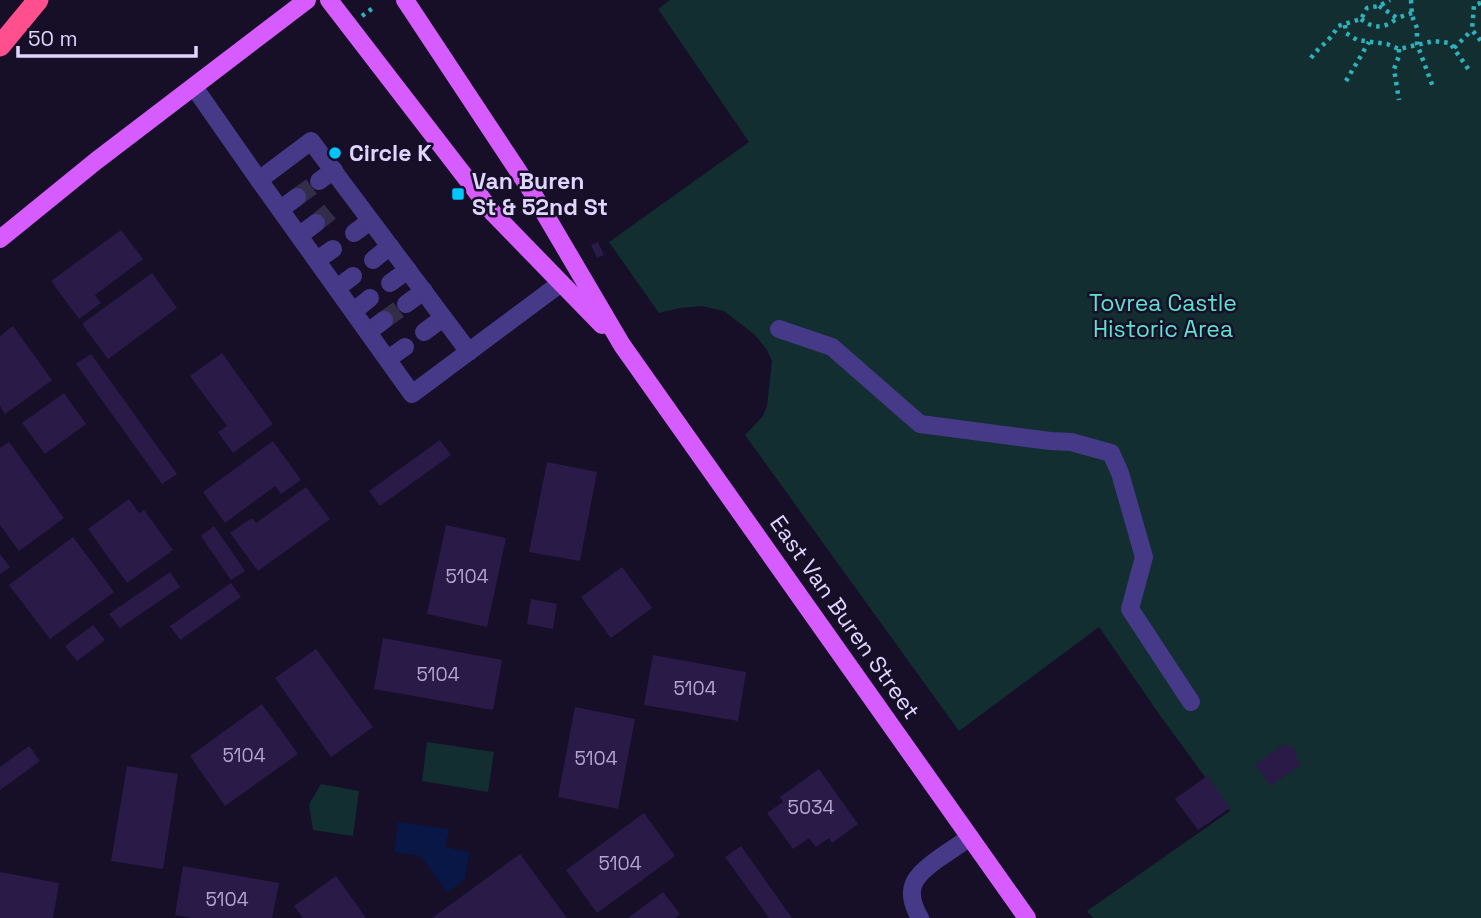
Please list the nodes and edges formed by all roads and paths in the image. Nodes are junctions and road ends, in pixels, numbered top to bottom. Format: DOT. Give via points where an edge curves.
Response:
graph roads {
  1 [pos="38,0"];
  2 [pos="307,0"];
  3 [pos="329,0"];
  4 [pos="405,0"];
  5 [pos="1390,0"];
  6 [pos="1411,0"];
  7 [pos="1481,3"];
  8 [pos="1380,6"];
  9 [pos="1412,13"];
  10 [pos="1397,18"];
  11 [pos="1361,19"];
  12 [pos="1345,24"];
  13 [pos="1472,30"];
  14 [pos="1481,41"];
  15 [pos="1369,43"];
  16 [pos="1417,44"];
  17 [pos="0,46"];
  18 [pos="1454,48"];
  19 [pos="1398,49"];
  20 [pos="1311,58"];
  21 [pos="1469,70"];
  22 [pos="1346,82"];
  23 [pos="194,87"];
  24 [pos="1433,87"];
  25 [pos="1399,100"];
  26 [pos="259,180"];
  27 [pos="352,195"];
  28 [pos="297,197"];
  29 [pos="337,206"];
  30 [pos="281,209"];
  31 [pos="370,220"];
  32 [pos="316,223"];
  33 [pos="354,233"];
  34 [pos="300,235"];
  35 [pos="0,239"];
  36 [pos="390,246"];
  37 [pos="333,249"];
  38 [pos="317,260"];
  39 [pos="373,260"];
  40 [pos="408,270"];
  41 [pos="352,276"];
  42 [pos="390,283"];
  43 [pos="561,283"];
  44 [pos="337,288"];
  45 [pos="424,291"];
  46 [pos="370,298"];
  47 [pos="406,304"];
  48 [pos="354,311"];
  49 [pos="443,317"];
  50 [pos="384,320"];
  51 [pos="779,329"];
  52 [pos="368,332"];
  53 [pos="424,332"];
  54 [pos="622,345"];
  55 [pos="404,346"];
  56 [pos="470,352"];
  57 [pos="388,359"];
  58 [pos="1191,702"];
  59 [pos="970,837"];
  60 [pos="920,918"];
  61 [pos="1027,918"];
  1 -- 17 [label="highway"];
  2 -- 23 [label="main road"];
  3 -- 43 [label="main road, East Van Buren Street" via="493,213"];
  4 -- 54 [label="main road, East Van Buren Street" via="532,192"];
  5 -- 8 [label="path"];
  6 -- 9 [label="path"];
  7 -- 13 [label="path" via="1474,5"];
  8 -- 10 [label="path"];
  8 -- 11 [label="path" via="1367,8"];
  9 -- 10 [label="path"];
  9 -- 16 [label="path"];
  10 -- 11 [label="path" via="1381,27"];
  11 -- 12 [label="path"];
  12 -- 15 [label="path" via="1346,33"];
  12 -- 20 [label="path" via="1338,26"];
  13 -- 14 [label="path"];
  13 -- 18 [label="path"];
  15 -- 19 [label="path"];
  15 -- 22 [label="path"];
  16 -- 18 [label="path" via="1434,41"];
  16 -- 19 [label="path"];
  16 -- 24 [label="path"];
  18 -- 21 [label="path"];
  19 -- 25 [label="path" via="1394,69"];
  23 -- 26 [label="lane"];
  23 -- 35 [label="main road"];
  26 -- 27 [label="lane" via="311,141 326,175"];
  26 -- 30 [label="lane"];
  27 -- 29 [label="lane"];
  27 -- 31 [label="lane"];
  28 -- 30 [label="lane"];
  30 -- 34 [label="lane"];
  31 -- 33 [label="lane"];
  31 -- 36 [label="lane"];
  32 -- 34 [label="lane"];
  34 -- 38 [label="lane"];
  36 -- 39 [label="lane"];
  36 -- 40 [label="lane"];
  37 -- 38 [label="lane"];
  38 -- 44 [label="lane"];
  40 -- 42 [label="lane"];
  40 -- 45 [label="lane"];
  41 -- 44 [label="lane"];
  43 -- 54 [label="main road, East Van Buren Street"];
  43 -- 56 [label="lane"];
  44 -- 48 [label="lane"];
  45 -- 47 [label="lane"];
  45 -- 49 [label="lane"];
  46 -- 48 [label="lane"];
  48 -- 52 [label="lane"];
  49 -- 53 [label="lane"];
  49 -- 56 [label="lane"];
  50 -- 52 [label="lane"];
  51 -- 58 [label="lane" via="832,347 920,424 1072,442 1111,453 1144,557 1130,609"];
  52 -- 57 [label="lane"];
  54 -- 59 [label="main road, East Van Buren Street"];
  55 -- 57 [label="lane"];
  56 -- 57 [label="lane" via="412,394"];
  59 -- 60 [label="lane" via="914,880 911,893"];
  59 -- 61 [label="main road, East Van Buren Street"];
}
